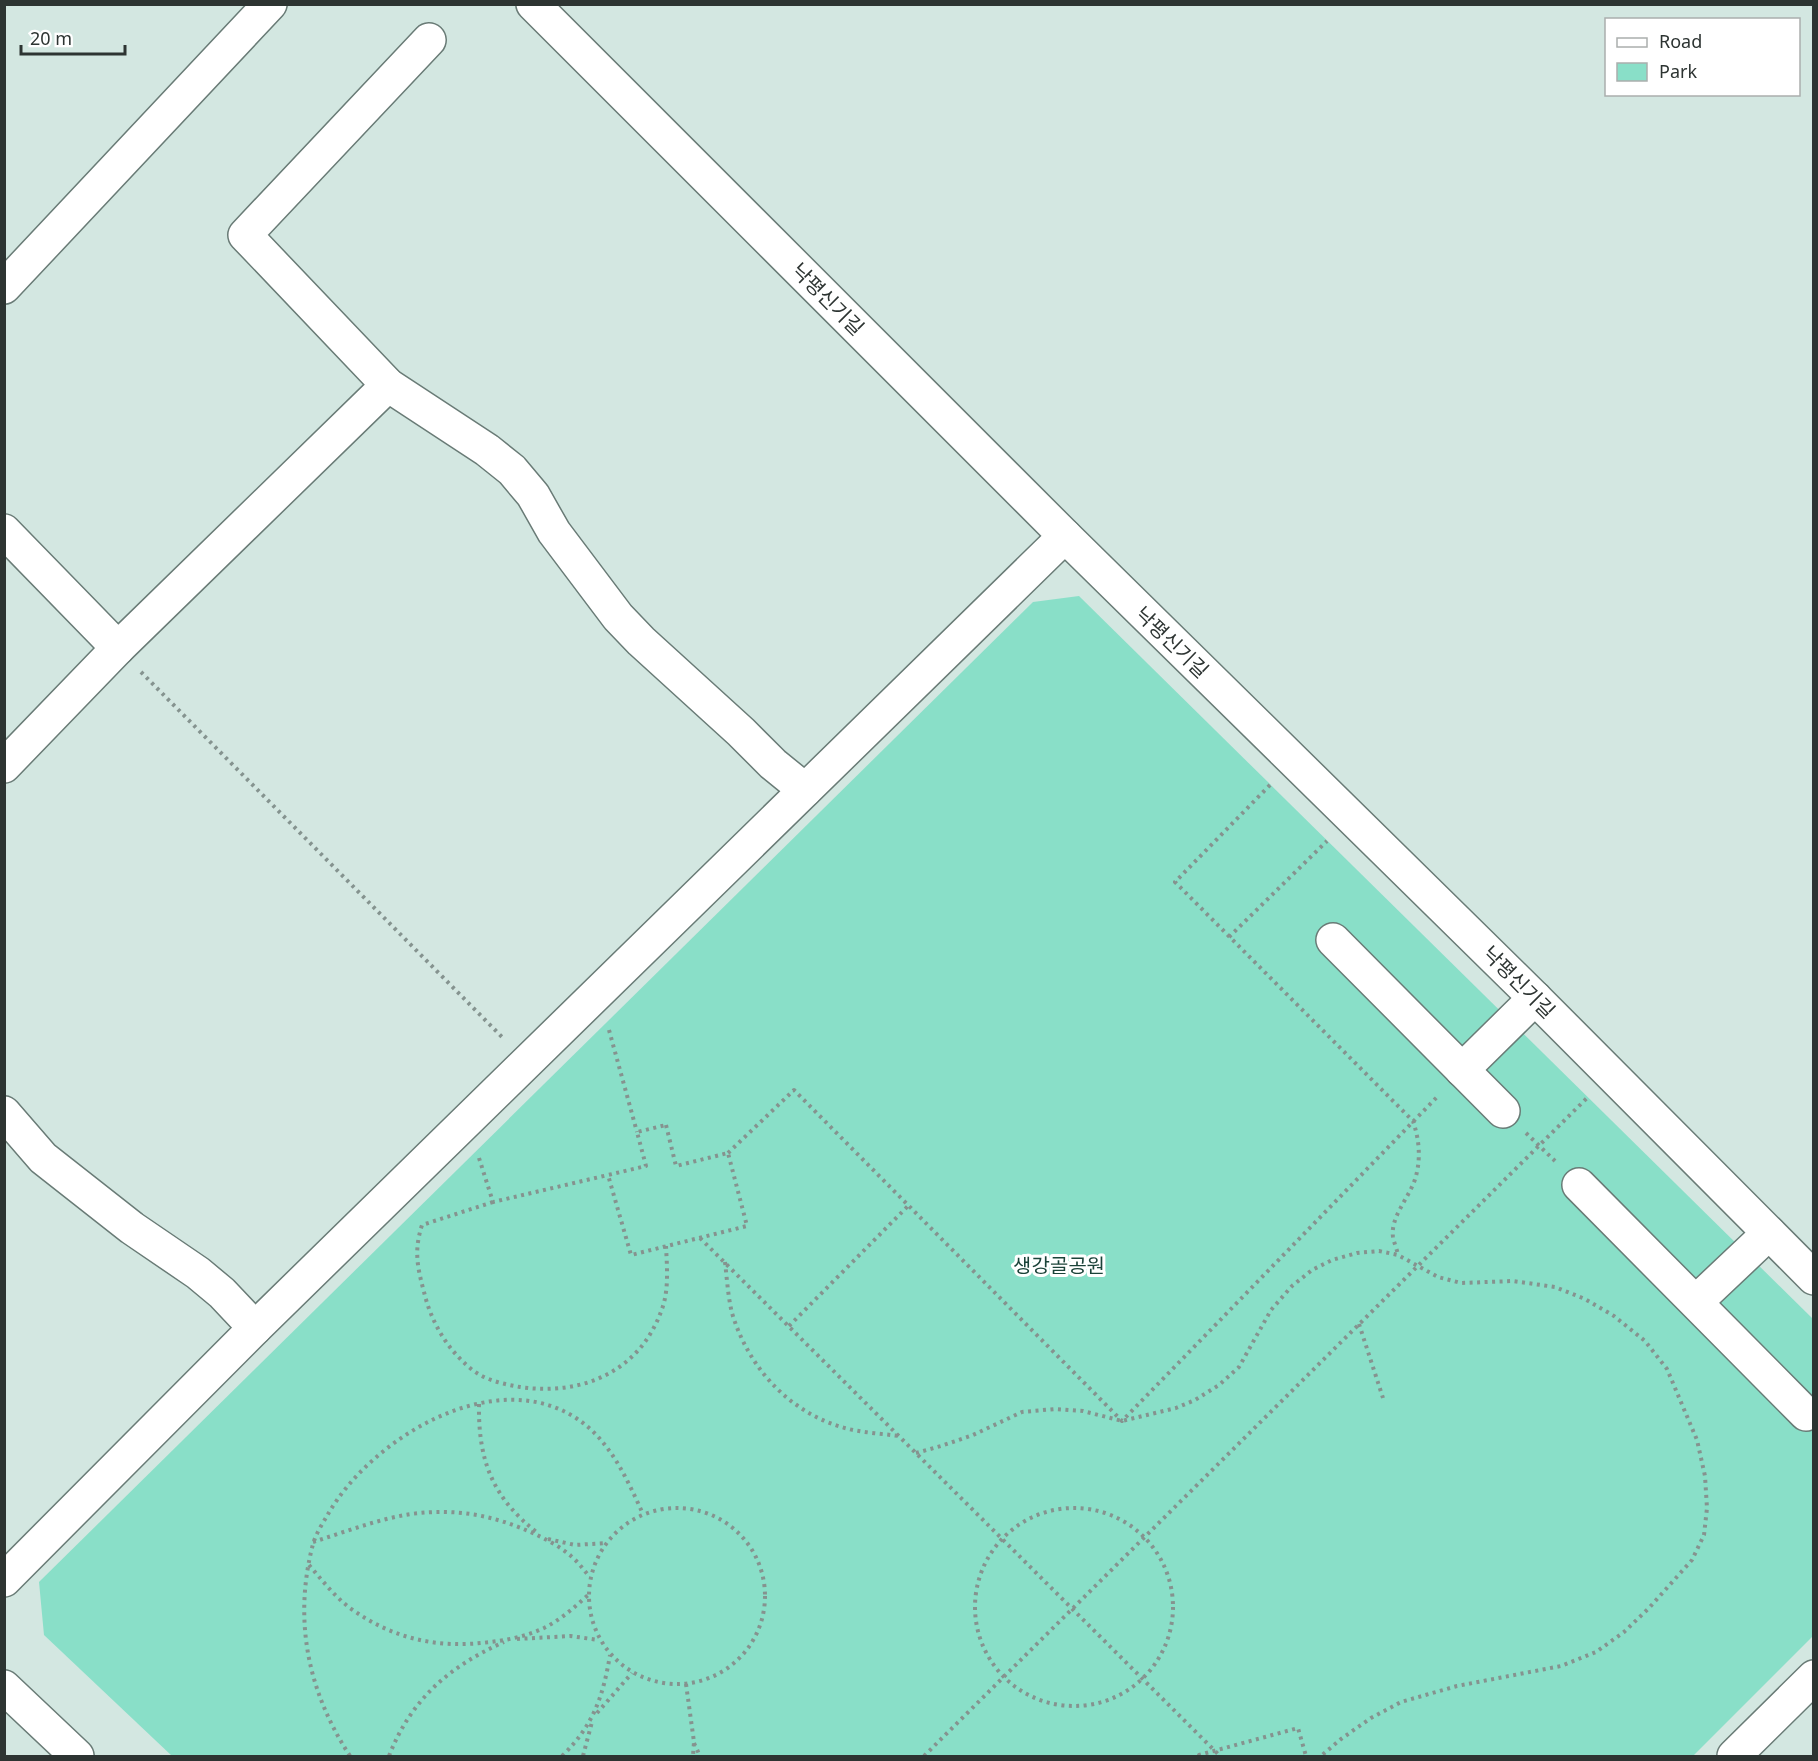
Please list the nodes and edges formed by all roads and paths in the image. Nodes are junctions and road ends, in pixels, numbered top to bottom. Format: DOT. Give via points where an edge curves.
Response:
graph roads {
  1 [pos="270,4"];
  2 [pos="533,4"];
  3 [pos="429,40"];
  4 [pos="4,287"];
  5 [pos="388,385"];
  6 [pos="4,531"];
  7 [pos="1065,536"];
  8 [pos="118,648"];
  9 [pos="1294,761"];
  10 [pos="4,766"];
  11 [pos="804,790"];
  12 [pos="1351,817"];
  13 [pos="1228,937"];
  14 [pos="1333,940"];
  15 [pos="598,992"];
  16 [pos="1535,998"];
  17 [pos="526,1062"];
  18 [pos="1462,1071"];
  19 [pos="1611,1074"];
  20 [pos="1503,1111"];
  21 [pos="4,1113"];
  22 [pos="466,1121"];
  23 [pos="1413,1121"];
  24 [pos="637,1132"];
  25 [pos="1539,1145"];
  26 [pos="729,1153"];
  27 [pos="608,1175"];
  28 [pos="1579,1185"];
  29 [pos="493,1202"];
  30 [pos="909,1205"];
  31 [pos="1769,1233"];
  32 [pos="700,1238"];
  33 [pos="666,1246"];
  34 [pos="1398,1255"];
  35 [pos="725,1262"];
  36 [pos="1418,1266"];
  37 [pos="1814,1278"];
  38 [pos="1696,1302"];
  39 [pos="1359,1324"];
  40 [pos="789,1326"];
  41 [pos="255,1328"];
  42 [pos="1383,1398"];
  43 [pos="479,1404"];
  44 [pos="1806,1414"];
  45 [pos="1122,1421"];
  46 [pos="900,1436"];
  47 [pos="916,1453"];
  48 [pos="643,1514"];
  49 [pos="1144,1537"];
  50 [pos="1001,1538"];
  51 [pos="545,1539"];
  52 [pos="314,1542"];
  53 [pos="606,1542"];
  54 [pos="309,1565"];
  55 [pos="590,1576"];
  56 [pos="4,1580"];
  57 [pos="588,1595"];
  58 [pos="1072,1609"];
  59 [pos="509,1640"];
  60 [pos="600,1640"];
  61 [pos="610,1655"];
  62 [pos="632,1673"];
  63 [pos="1004,1676"];
  64 [pos="1814,1677"];
  65 [pos="1142,1679"];
  66 [pos="686,1684"];
  67 [pos="4,1687"];
  68 [pos="593,1717"];
  69 [pos="694,1742"];
  70 [pos="1214,1750"];
  71 [pos="77,1756"];
  72 [pos="350,1756"];
  73 [pos="389,1756"];
  74 [pos="562,1756"];
  75 [pos="583,1756"];
  76 [pos="693,1756"];
  77 [pos="700,1756"];
  78 [pos="924,1756"];
  79 [pos="1199,1756"];
  80 [pos="1220,1756"];
  81 [pos="1306,1756"];
  82 [pos="1322,1756"];
  83 [pos="1734,1756"];
  1 -- 4 [label="street"];
  2 -- 7 [label="street, 낙평신기길"];
  3 -- 5 [label="street" via="245,236"];
  5 -- 8 [label="street"];
  5 -- 11 [label="street" via="512,470 618,617"];
  6 -- 8 [label="street"];
  7 -- 9 [label="street, 낙평신기길"];
  7 -- 11 [label="street"];
  8 -- 10 [label="street"];
  8 -- 17 [label="path"];
  9 -- 12 [label="street, 낙평신기길"];
  9 -- 13 [label="path" via="1175,882"];
  11 -- 15 [label="street"];
  12 -- 13 [label="path"];
  12 -- 16 [label="street, 낙평신기길"];
  13 -- 23 [label="path"];
  14 -- 18 [label="street"];
  15 -- 17 [label="street"];
  15 -- 24 [label="path"];
  16 -- 18 [label="street"];
  16 -- 19 [label="street, 낙평신기길"];
  17 -- 22 [label="street"];
  18 -- 20 [label="street"];
  18 -- 23 [label="path"];
  19 -- 25 [label="path"];
  19 -- 31 [label="street, 낙평신기길"];
  20 -- 25 [label="path"];
  21 -- 41 [label="street" via="43,1158 132,1228 198,1273"];
  22 -- 29 [label="path"];
  22 -- 41 [label="street"];
  23 -- 34 [label="path" via="1420,1157 1416,1177 1396,1216 1392,1234"];
  23 -- 45 [label="path"];
  24 -- 26 [label="path" via="666,1125 676,1166"];
  24 -- 27 [label="path" via="646,1166"];
  25 -- 28 [label="path"];
  25 -- 36 [label="path"];
  26 -- 30 [label="path" via="794,1090"];
  26 -- 32 [label="path" via="747,1226"];
  27 -- 29 [label="path"];
  27 -- 33 [label="path" via="631,1255"];
  28 -- 38 [label="street"];
  29 -- 33 [label="path" via="422,1225 416,1245 430,1315 449,1346 471,1369 500,1384 541,1390 570,1388 599,1380 624,1365 647,1339 662,1309 667,1278"];
  30 -- 40 [label="path"];
  30 -- 45 [label="path"];
  31 -- 37 [label="street, 낙평신기길"];
  31 -- 38 [label="street"];
  32 -- 33 [label="path"];
  32 -- 35 [label="path"];
  34 -- 36 [label="path"];
  34 -- 45 [label="path" via="1379,1251 1357,1253 1312,1270 1271,1310 1239,1367 1219,1385 1176,1408"];
  35 -- 40 [label="path"];
  35 -- 46 [label="path" via="732,1311 742,1340 757,1368 778,1391 827,1423"];
  36 -- 39 [label="path"];
  36 -- 82 [label="path" via="1461,1283 1513,1281 1555,1287 1614,1316 1645,1341 1667,1370 1697,1440 1705,1476 1704,1536 1692,1560 1649,1608 1596,1652 1561,1666 1457,1686 1401,1702 1348,1733"];
  38 -- 44 [label="street"];
  39 -- 42 [label="path"];
  39 -- 49 [label="path"];
  40 -- 46 [label="path"];
  41 -- 56 [label="street"];
  43 -- 48 [label="path" via="525,1400 554,1407 576,1418 597,1435 615,1459"];
  43 -- 51 [label="path" via="478,1426 490,1476 522,1521"];
  43 -- 52 [label="path" via="428,1423 392,1443 338,1496"];
  45 -- 47 [label="path" via="1055,1408 1022,1412 973,1435"];
  46 -- 47 [label="path"];
  47 -- 50 [label="path"];
  48 -- 53 [label="path" via="618,1528"];
  48 -- 66 [label="path" via="672,1507 703,1511 730,1524 751,1546 763,1574 766,1604 758,1633 740,1658 716,1676"];
  49 -- 50 [label="path" via="1119,1518 1089,1508 1057,1509 1027,1519"];
  49 -- 58 [label="path"];
  49 -- 65 [label="path" via="1163,1562 1173,1592 1172,1624 1162,1654"];
  50 -- 58 [label="path"];
  50 -- 63 [label="path" via="982,1566 974,1599 977,1633 992,1664"];
  51 -- 52 [label="path" via="507,1521 444,1511 388,1519"];
  51 -- 53 [label="path" via="575,1545"];
  51 -- 55 [label="path" via="570,1554"];
  52 -- 54 [label="path"];
  53 -- 55 [label="path"];
  54 -- 59 [label="path" via="351,1608 407,1637 435,1644"];
  54 -- 72 [label="path" via="303,1601 304,1634 323,1705"];
  55 -- 57 [label="path"];
  57 -- 59 [label="path" via="543,1629"];
  57 -- 60 [label="path" via="592,1622"];
  58 -- 63 [label="path"];
  58 -- 65 [label="path"];
  59 -- 60 [label="path" via="570,1636"];
  59 -- 73 [label="path" via="477,1654 426,1695"];
  60 -- 61 [label="path"];
  61 -- 62 [label="path"];
  61 -- 68 [label="path"];
  62 -- 66 [label="path" via="658,1683"];
  62 -- 68 [label="path"];
  63 -- 65 [label="path" via="1016,1688 1047,1702 1081,1706 1114,1698"];
  63 -- 78 [label="path"];
  64 -- 83 [label="street"];
  65 -- 70 [label="path"];
  66 -- 69 [label="path"];
  67 -- 71 [label="street"];
  68 -- 74 [label="path"];
  68 -- 75 [label="path"];
  69 -- 76 [label="path"];
  69 -- 77 [label="path"];
  70 -- 79 [label="path"];
  70 -- 80 [label="path"];
  70 -- 81 [label="path" via="1298,1728"];
}
